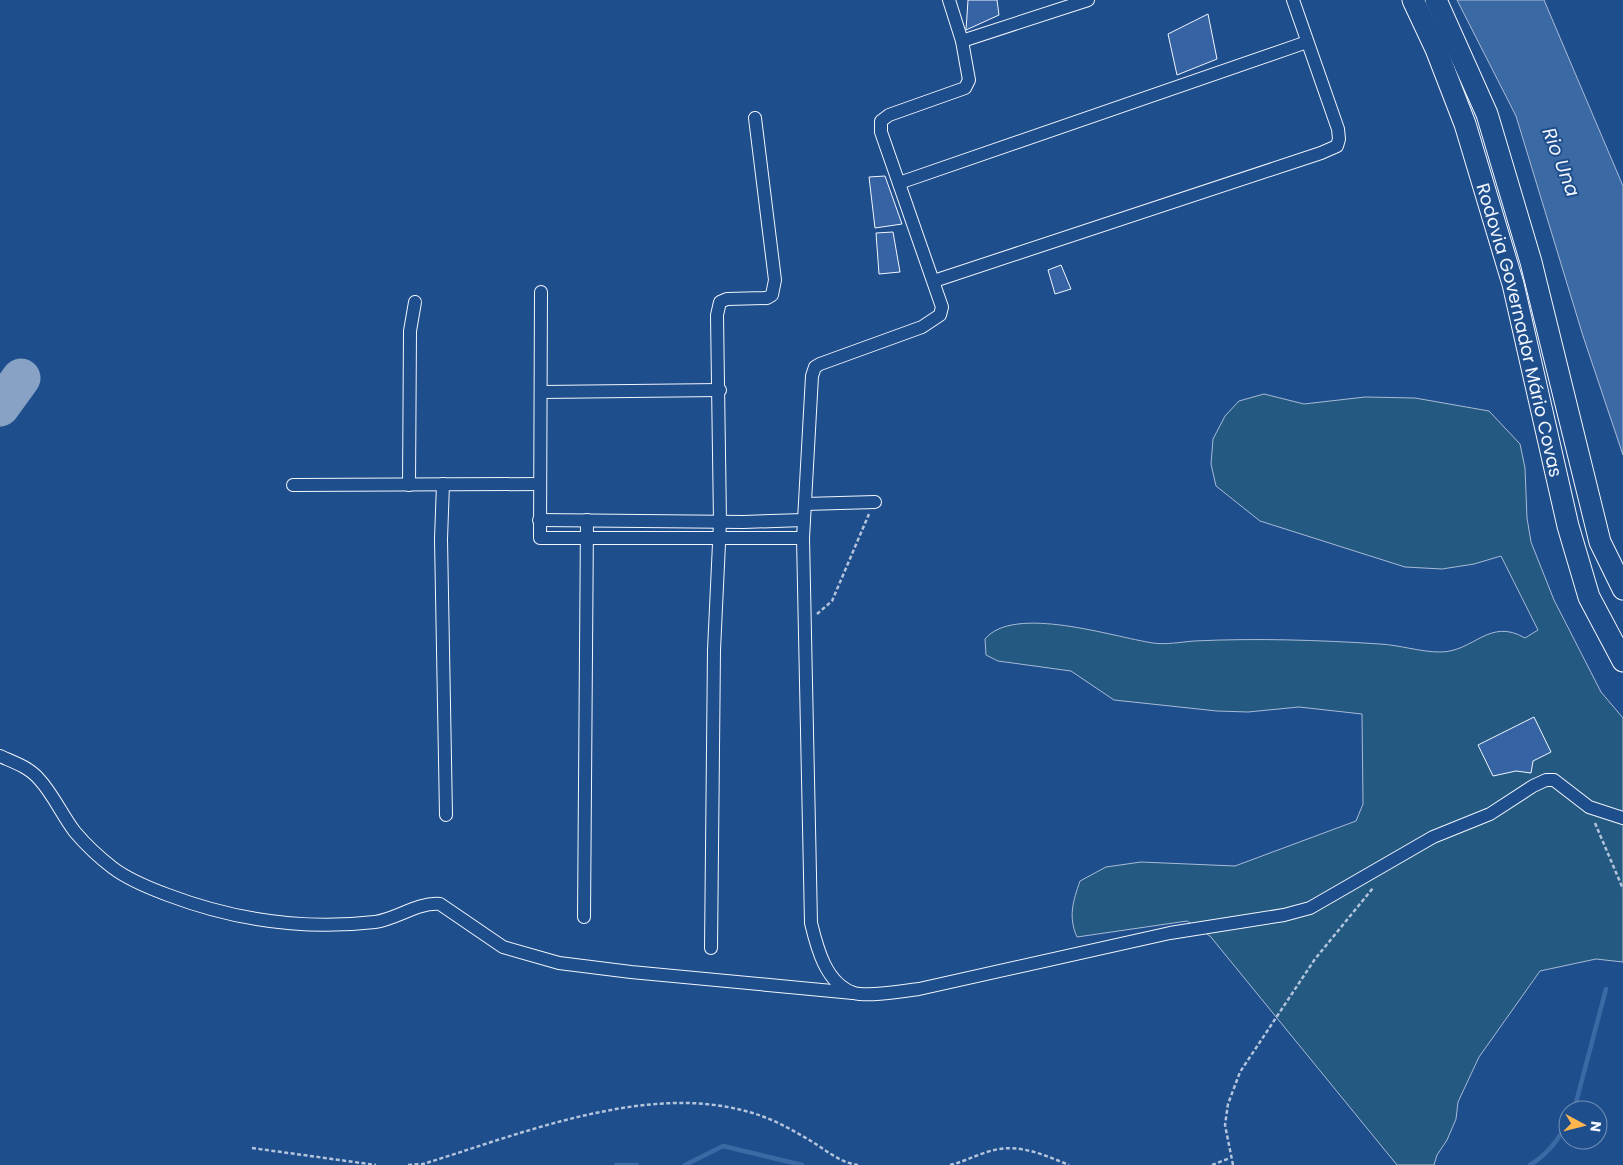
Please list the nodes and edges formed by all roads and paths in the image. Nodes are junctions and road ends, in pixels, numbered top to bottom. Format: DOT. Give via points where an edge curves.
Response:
graph roads {
  1 [pos="949,0"];
  2 [pos="1088,0"];
  3 [pos="1293,0"];
  4 [pos="1413,0"];
  5 [pos="1436,0"];
  6 [pos="962,41"];
  7 [pos="1307,42"];
  8 [pos="755,118"];
  9 [pos="899,183"];
  10 [pos="934,281"];
  11 [pos="541,292"];
  12 [pos="415,302"];
  13 [pos="720,390"];
  14 [pos="542,392"];
  15 [pos="408,484"];
  16 [pos="443,484"];
  17 [pos="540,484"];
  18 [pos="293,485"];
  19 [pos="875,502"];
  20 [pos="805,504"];
  21 [pos="539,520"];
  22 [pos="587,520"];
  23 [pos="804,520"];
  24 [pos="720,522"];
  25 [pos="587,538"];
  26 [pos="803,538"];
  27 [pos="719,539"];
  28 [pos="1623,589"];
  29 [pos="806,619"];
  30 [pos="1623,661"];
  31 [pos="0,756"];
  32 [pos="1589,807"];
  33 [pos="446,815"];
  34 [pos="1623,818"];
  35 [pos="1377,884"];
  36 [pos="1623,889"];
  37 [pos="584,917"];
  38 [pos="711,948"];
  39 [pos="854,993"];
  40 [pos="252,1148"];
  41 [pos="1230,1158"];
  42 [pos="376,1165"];
  43 [pos="408,1165"];
  44 [pos="858,1165"];
  45 [pos="950,1165"];
  46 [pos="1069,1165"];
  47 [pos="1212,1165"];
  48 [pos="1233,1165"];
  1 -- 6 [label="street"];
  2 -- 6 [label="street"];
  3 -- 7 [label="street"];
  4 -- 30 [label="highway, Rodovia Governador Mário Covas" via="1465,124 1513,284 1568,526 1589,597"];
  5 -- 28 [label="highway, Rodovia Governador Mário Covas" via="1487,114 1531,262 1600,542"];
  6 -- 9 [label="street" via="969,80 965,88 889,115 881,122 881,132"];
  7 -- 9 [label="street"];
  7 -- 10 [label="street" via="1338,129 1337,146"];
  8 -- 13 [label="street" via="774,288 767,298 720,302 717,315"];
  9 -- 10 [label="street"];
  10 -- 20 [label="street" via="942,307 940,315 932,321 815,368"];
  11 -- 14 [label="street"];
  12 -- 15 [label="street" via="410,331"];
  13 -- 14 [label="street"];
  13 -- 24 [label="street"];
  14 -- 17 [label="street"];
  15 -- 16 [label="street"];
  15 -- 18 [label="street"];
  16 -- 17 [label="street"];
  16 -- 33 [label="street"];
  17 -- 21 [label="street"];
  19 -- 20 [label="street"];
  19 -- 29 [label="path" via="832,601"];
  20 -- 23 [label="street"];
  21 -- 22 [label="street"];
  21 -- 25 [label="street" via="540,538"];
  22 -- 24 [label="street"];
  22 -- 25 [label="street"];
  23 -- 24 [label="street"];
  23 -- 26 [label="street"];
  24 -- 27 [label="street"];
  25 -- 27 [label="street"];
  25 -- 37 [label="street"];
  26 -- 27 [label="street"];
  26 -- 29 [label="street"];
  27 -- 38 [label="street" via="714,650"];
  29 -- 39 [label="street" via="811,923 819,954 831,974"];
  31 -- 39 [label="street" via="39,778 75,832 114,869 149,888 202,908 266,920 352,924 383,921 430,903 440,904 503,947 559,963"];
  32 -- 34 [label="street"];
  32 -- 36 [label="path"];
  32 -- 39 [label="street" via="1554,780 1546,780 1490,814 1410,850 1310,908 1170,933 919,989"];
  35 -- 41 [label="path" via="1315,959 1240,1072 1224,1125"];
  40 -- 42 [label="path"];
  41 -- 47 [label="path"];
  41 -- 48 [label="path"];
  43 -- 44 [label="path" via="423,1164 607,1111 690,1103 725,1107 771,1119 841,1161"];
  45 -- 46 [label="path" via="989,1151 1012,1148 1041,1153"];
}
